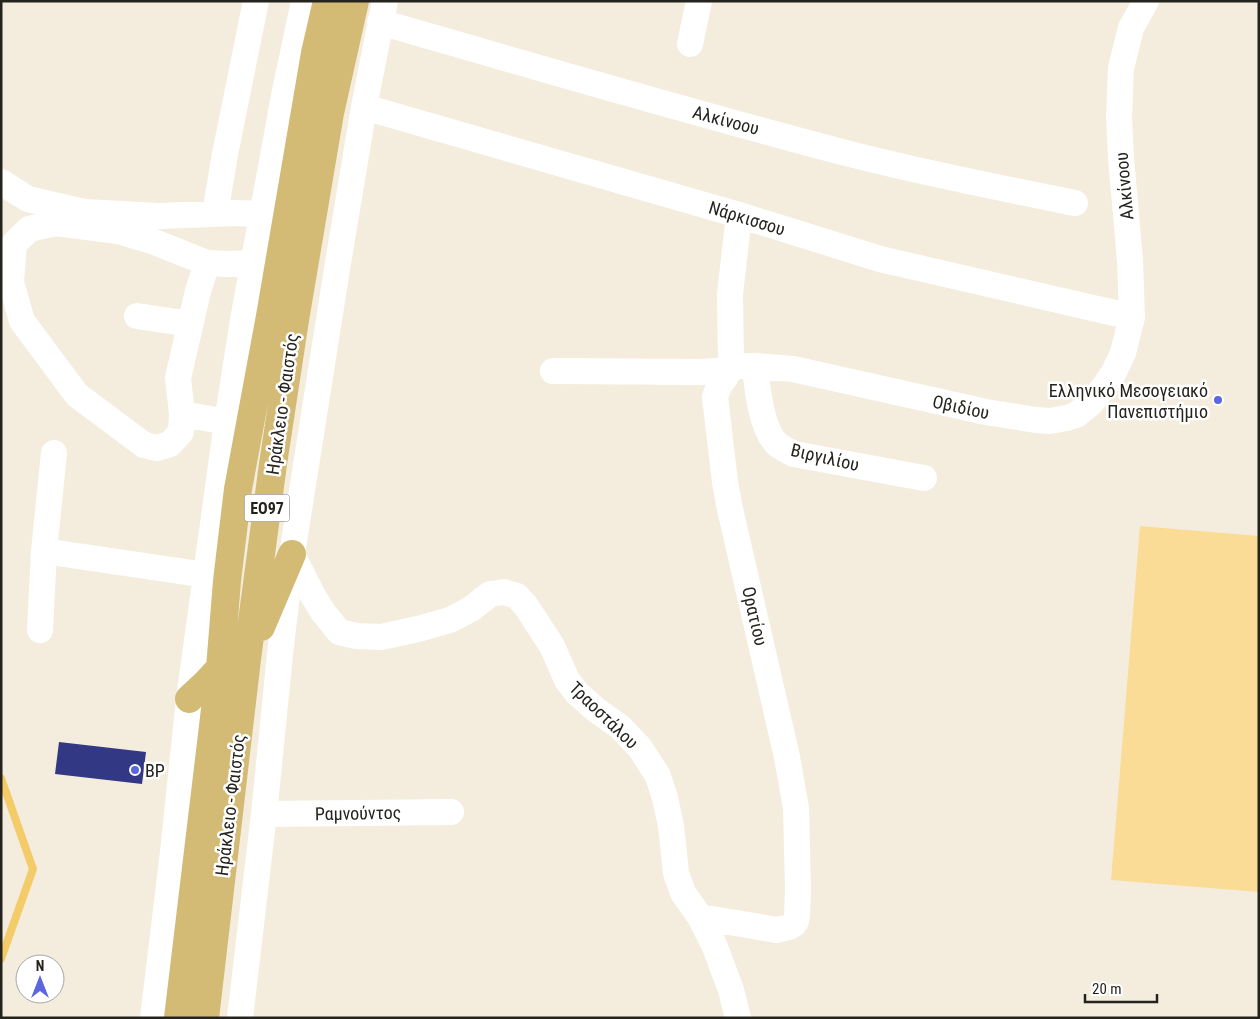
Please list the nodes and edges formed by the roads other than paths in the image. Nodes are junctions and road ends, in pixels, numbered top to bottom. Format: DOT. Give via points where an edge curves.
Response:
graph roads {
  1 [pos="256,1"];
  2 [pos="355,1"];
  3 [pos="699,1"];
  4 [pos="1146,1"];
  5 [pos="306,3"];
  6 [pos="382,12"];
  7 [pos="690,44"];
  8 [pos="364,107"];
  9 [pos="1,182"];
  10 [pos="1075,203"];
  11 [pos="215,214"];
  12 [pos="262,214"];
  13 [pos="739,215"];
  14 [pos="207,262"];
  15 [pos="253,262"];
  16 [pos="137,316"];
  17 [pos="1132,317"];
  18 [pos="190,324"];
  19 [pos="739,367"];
  20 [pos="553,371"];
  21 [pos="182,414"];
  22 [pos="227,422"];
  23 [pos="54,453"];
  24 [pos="924,478"];
  25 [pos="218,482"];
  26 [pos="44,552"];
  27 [pos="292,554"];
  28 [pos="217,578"];
  29 [pos="40,630"];
  30 [pos="247,658"];
  31 [pos="220,668"];
  32 [pos="189,699"];
  33 [pos="452,812"];
  34 [pos="264,814"];
  35 [pos="700,917"];
  36 [pos="153,1018"];
  37 [pos="178,1018"];
  38 [pos="205,1018"];
  39 [pos="240,1018"];
  40 [pos="738,1018"];
  1 -- 11 [label="street"];
  2 -- 30 [label="main road, Ηράκλειο - Φαιστός / ΕΟ97" via="330,113 295,320"];
  3 -- 7 [label="street"];
  4 -- 17 [label="street, Αλκίνοου" via="1131,28 1121,68 1119,107"];
  5 -- 12 [label="street" via="284,96"];
  5 -- 28 [label="main road, Ηράκλειο - Φαιστός / ΕΟ97" via="316,53 238,489"];
  6 -- 8 [label="street"];
  6 -- 10 [label="street, Αλκίνοου" via="670,105 851,154"];
  8 -- 13 [label="street, Νάρκισσου"];
  8 -- 27 [label="street"];
  9 -- 11 [label="street" via="28,199 84,212 159,216"];
  11 -- 12 [label="street"];
  12 -- 15 [label="street"];
  13 -- 17 [label="street, Νάρκισσου" via="880,259"];
  13 -- 19 [label="street" via="730,294"];
  14 -- 15 [label="street"];
  14 -- 18 [label="street"];
  14 -- 21 [label="street" via="118,231 56,223 29,229 14,244 11,282 22,321 77,395 144,445 158,448 170,444 181,432"];
  15 -- 22 [label="street"];
  16 -- 18 [label="street"];
  17 -- 19 [label="street, Οβιδίου" via="1123,353 1106,384 1076,415 1060,420 1036,420 986,412 793,369"];
  18 -- 21 [label="street" via="178,378"];
  19 -- 20 [label="street, Οβιδίου" via="701,372"];
  19 -- 24 [label="street, Βιργιλίου" via="757,388 762,414 778,445 794,454"];
  19 -- 35 [label="street, Ορατίου" via="718,386 715,397 730,509 796,808 797,915 794,924 777,930"];
  21 -- 22 [label="street"];
  22 -- 25 [label="street"];
  23 -- 26 [label="street"];
  25 -- 28 [label="main road" via="220,534"];
  26 -- 28 [label="street"];
  26 -- 29 [label="street"];
  27 -- 30 [label="main road"];
  27 -- 34 [label="street"];
  27 -- 35 [label="street, Τραοστάλου" via="323,612 339,632 356,636 381,637 450,620 490,594 504,592 518,596 552,646 567,680 577,693 640,748 658,776 671,826 676,873 683,893"];
  28 -- 31 [label="main road, Ηράκλειο - Φαιστός / ΕΟ97"];
  28 -- 32 [label="street"];
  30 -- 38 [label="main road, Ηράκλειο - Φαιστός / ΕΟ97"];
  31 -- 32 [label="main road"];
  31 -- 37 [label="main road, Ηράκλειο - Φαιστός / ΕΟ97"];
  32 -- 36 [label="street"];
  33 -- 34 [label="street, Ραμνούντος"];
  34 -- 39 [label="street"];
  35 -- 40 [label="street, Τραοστάλου" via="731,990"];
}
